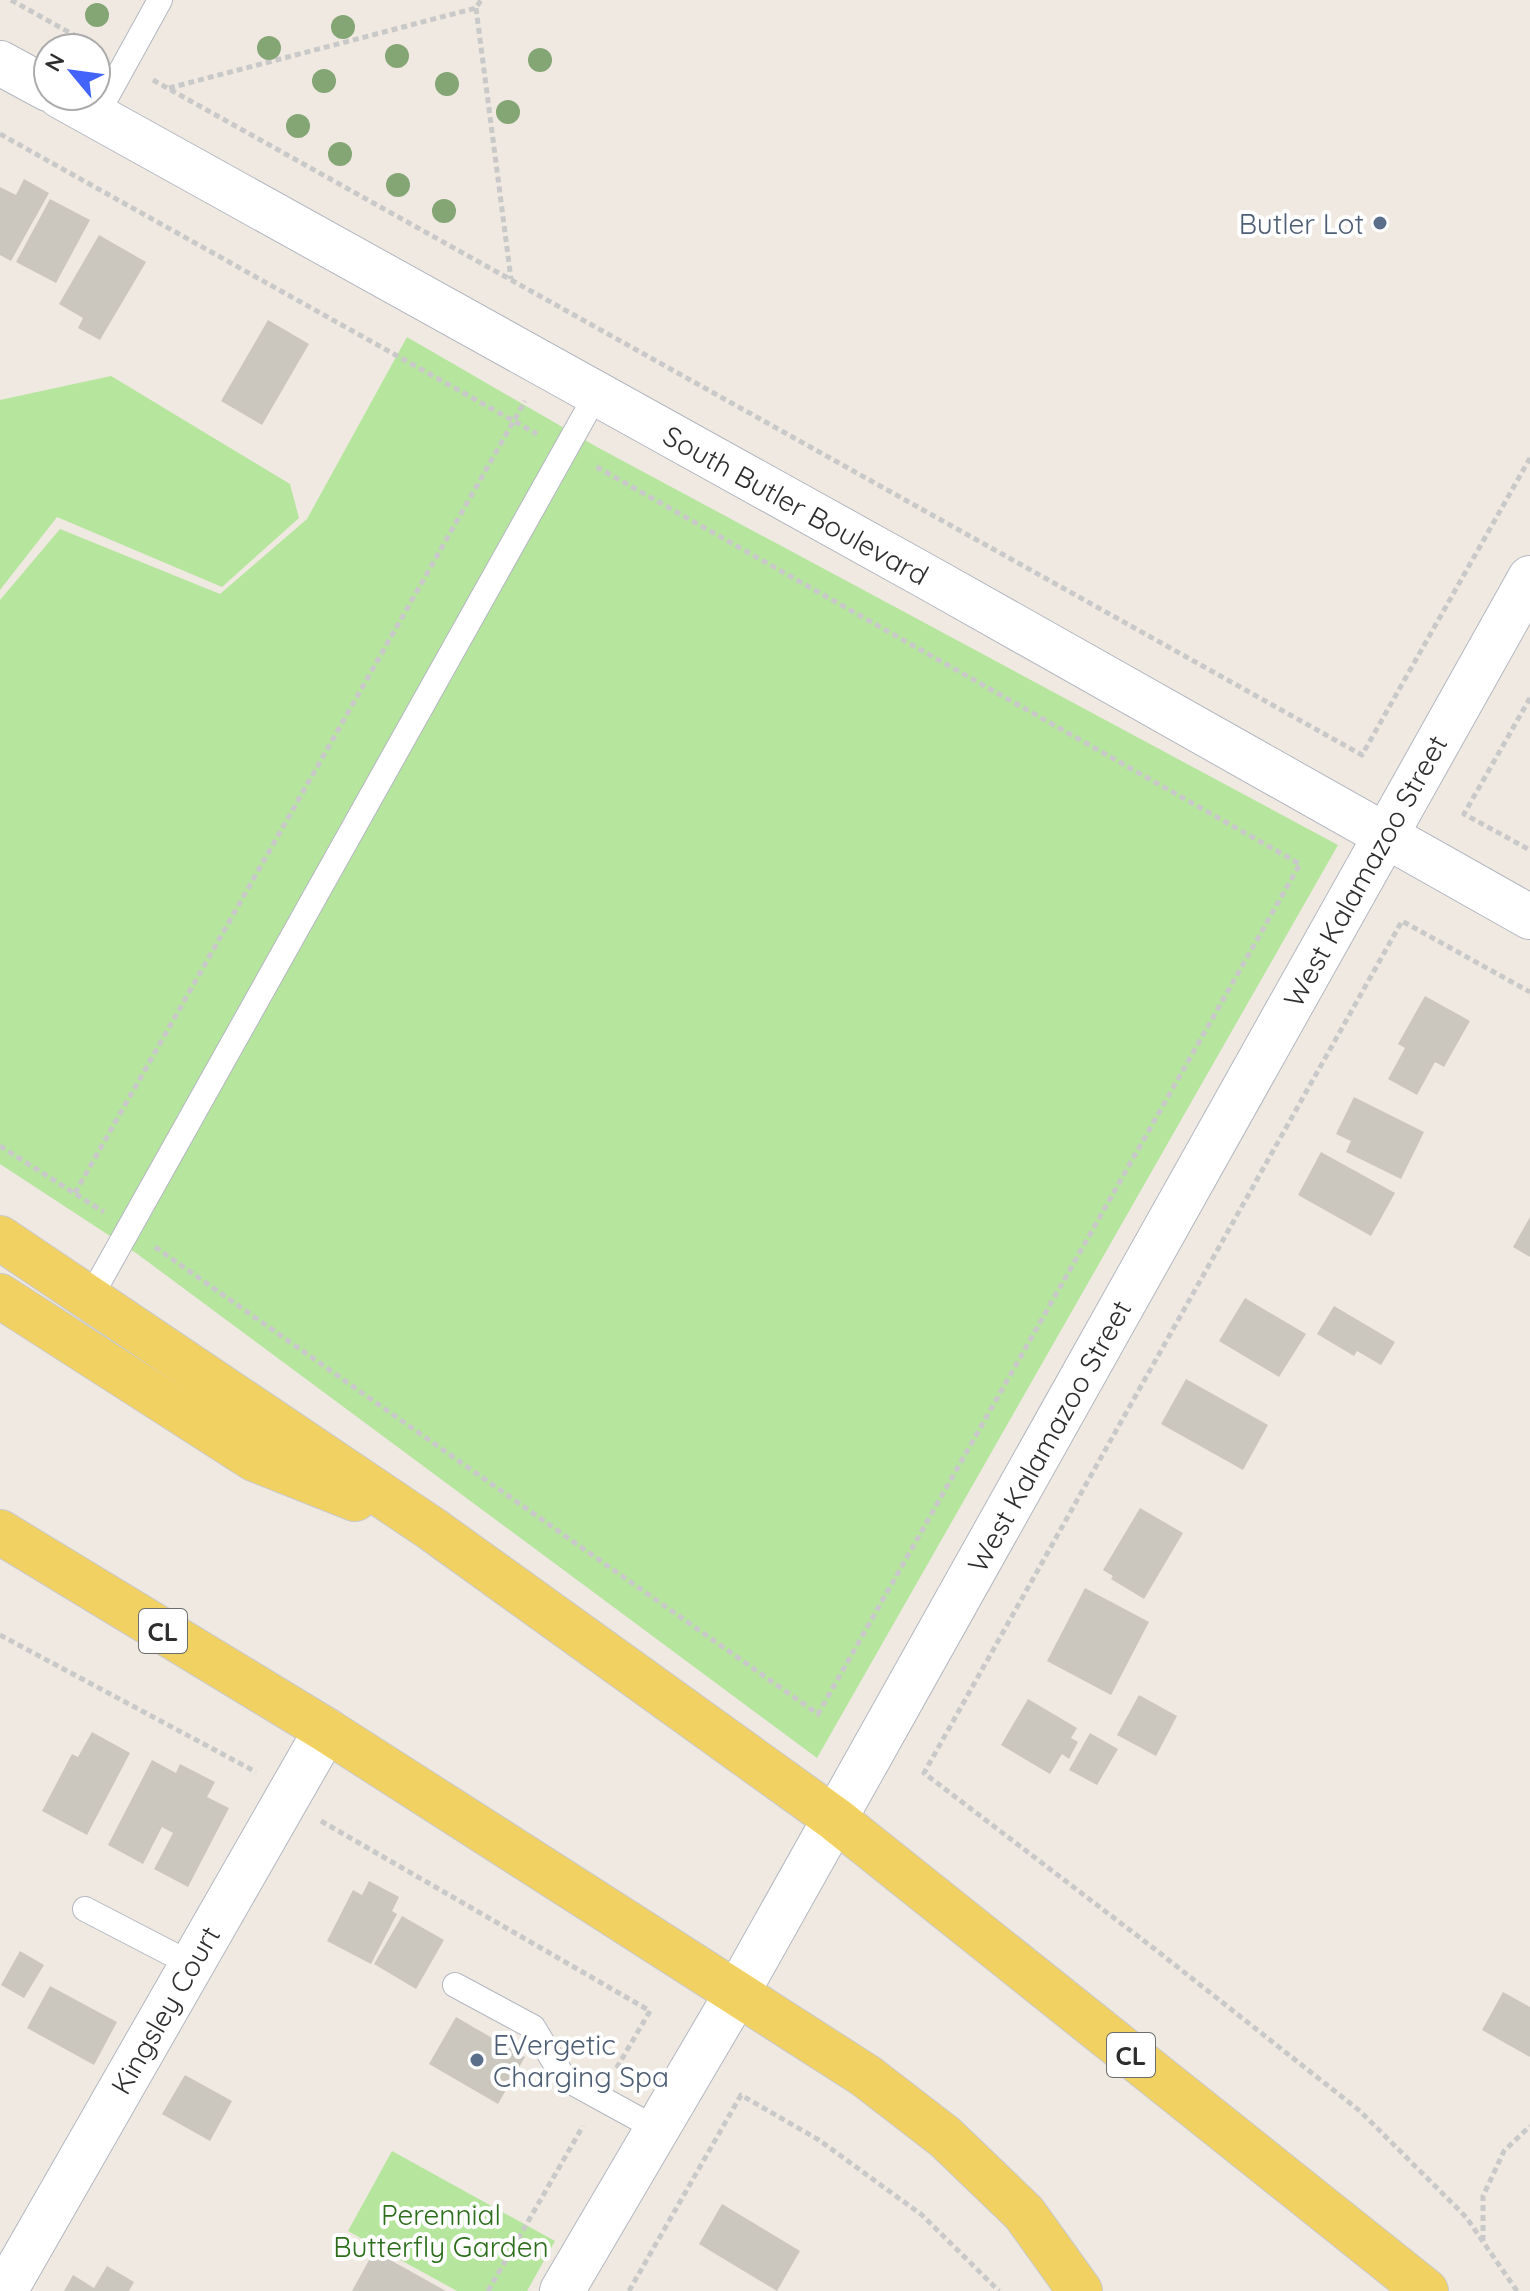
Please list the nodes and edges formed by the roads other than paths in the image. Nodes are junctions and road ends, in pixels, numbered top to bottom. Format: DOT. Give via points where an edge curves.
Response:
graph roads {
  1 [pos="160,0"];
  2 [pos="0,63"];
  3 [pos="112,76"];
  4 [pos="32,80"];
  5 [pos="89,112"];
  6 [pos="596,395"];
  7 [pos="1530,578"];
  8 [pos="1385,836"];
  9 [pos="1530,917"];
  10 [pos="0,1238"];
  11 [pos="0,1296"];
  12 [pos="90,1298"];
  13 [pos="432,1529"];
  14 [pos="0,1532"];
  15 [pos="326,1730"];
  16 [pos="835,1819"];
  17 [pos="85,1909"];
  18 [pos="191,1964"];
  19 [pos="455,1985"];
  20 [pos="737,1993"];
  21 [pos="657,2129"];
  22 [pos="5,2291"];
  23 [pos="562,2291"];
  24 [pos="1080,2291"];
  25 [pos="1426,2291"];
  1 -- 3 [label="lane" via="126,64"];
  2 -- 4 [label="street"];
  5 -- 6 [label="street, South Butler Boulevard"];
  6 -- 8 [label="street, South Butler Boulevard"];
  6 -- 12 [label="lane"];
  7 -- 8 [label="street, West Kalamazoo Street"];
  8 -- 9 [label="street, South Butler Boulevard"];
  8 -- 16 [label="street, West Kalamazoo Street"];
  10 -- 12 [label="main road"];
  11 -- 13 [label="main road" via="254,1459"];
  12 -- 13 [label="main road"];
  13 -- 16 [label="main road"];
  14 -- 15 [label="main road, CL"];
  15 -- 18 [label="street, Kingsley Court"];
  15 -- 20 [label="main road, CL"];
  16 -- 20 [label="street, West Kalamazoo Street"];
  16 -- 25 [label="main road, CL"];
  17 -- 18 [label="lane"];
  18 -- 22 [label="street, Kingsley Court"];
  19 -- 21 [label="lane" via="533,2027 564,2078"];
  20 -- 21 [label="street, West Kalamazoo Street"];
  20 -- 24 [label="main road, CL" via="866,2076 945,2137 1024,2213"];
  21 -- 23 [label="street, West Kalamazoo Street"];
}
